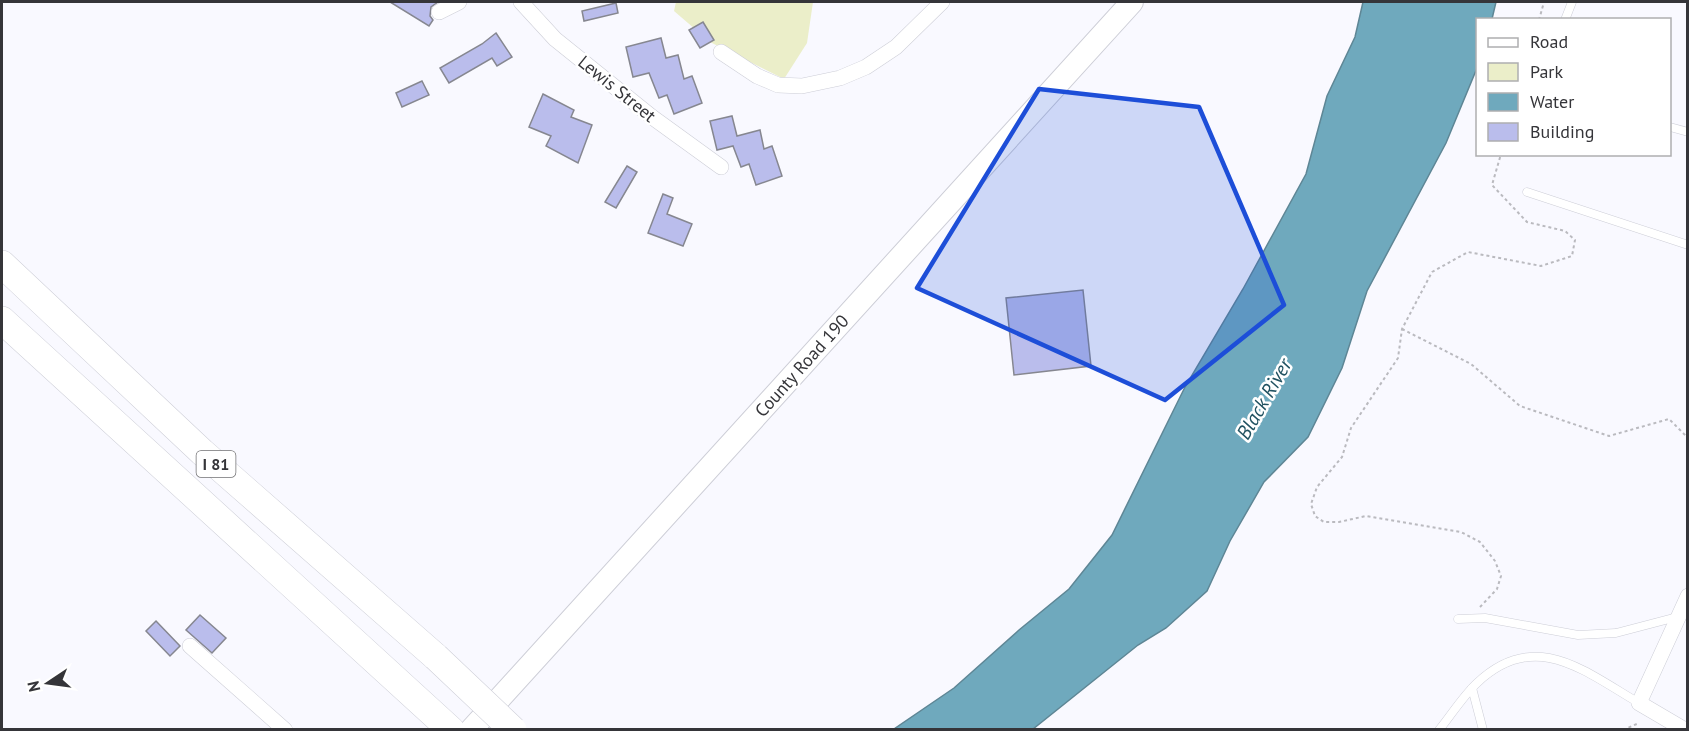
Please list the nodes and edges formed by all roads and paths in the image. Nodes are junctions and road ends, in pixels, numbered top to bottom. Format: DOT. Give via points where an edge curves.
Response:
graph roads {
  1 [pos="459,2"];
  2 [pos="520,2"];
  3 [pos="942,2"];
  4 [pos="1132,2"];
  5 [pos="1544,2"];
  6 [pos="1572,2"];
  7 [pos="439,12"];
  8 [pos="1540,18"];
  9 [pos="1566,18"];
  10 [pos="722,52"];
  11 [pos="1671,127"];
  12 [pos="1688,132"];
  13 [pos="1500,156"];
  14 [pos="722,167"];
  15 [pos="1527,192"];
  16 [pos="1688,245"];
  17 [pos="2,264"];
  18 [pos="2,320"];
  19 [pos="1402,329"];
  20 [pos="1688,438"];
  21 [pos="1688,597"];
  22 [pos="1679,617"];
  23 [pos="1471,618"];
  24 [pos="1458,619"];
  25 [pos="190,646"];
  26 [pos="1472,688"];
  27 [pos="1639,703"];
  28 [pos="1639,723"];
  29 [pos="285,729"];
  30 [pos="452,729"];
  31 [pos="471,729"];
  32 [pos="513,729"];
  33 [pos="1439,729"];
  34 [pos="1483,729"];
  35 [pos="1623,729"];
  36 [pos="1685,729"];
  1 -- 7 [label="street"];
  2 -- 14 [label="street, Lewis Street" via="555,39"];
  3 -- 10 [label="street" via="896,47 840,78 802,86 778,85"];
  4 -- 31 [label="main road, County Road 190"];
  5 -- 8 [label="path"];
  6 -- 9 [label="lane"];
  11 -- 12 [label="lane"];
  13 -- 19 [label="path" via="1492,185 1527,222 1565,231 1575,240 1572,256 1541,266 1468,252 1432,272"];
  15 -- 16 [label="lane"];
  17 -- 32 [label="highway, I 81, bridge" via="202,452"];
  18 -- 30 [label="highway, I 81"];
  19 -- 20 [label="path" via="1471,364 1520,406 1609,436 1669,419"];
  19 -- 23 [label="path" via="1398,358 1351,428 1342,457 1317,487 1311,504 1315,516 1324,522 1366,516 1461,532 1480,542 1501,576 1497,589"];
  21 -- 22 [label="street"];
  22 -- 23 [label="lane" via="1616,633 1578,635"];
  22 -- 27 [label="street"];
  23 -- 24 [label="lane"];
  25 -- 29 [label="street"];
  26 -- 27 [label="lane" via="1512,660 1555,657"];
  26 -- 33 [label="lane"];
  26 -- 34 [label="lane"];
  27 -- 36 [label="street"];
  28 -- 35 [label="path"];
}
